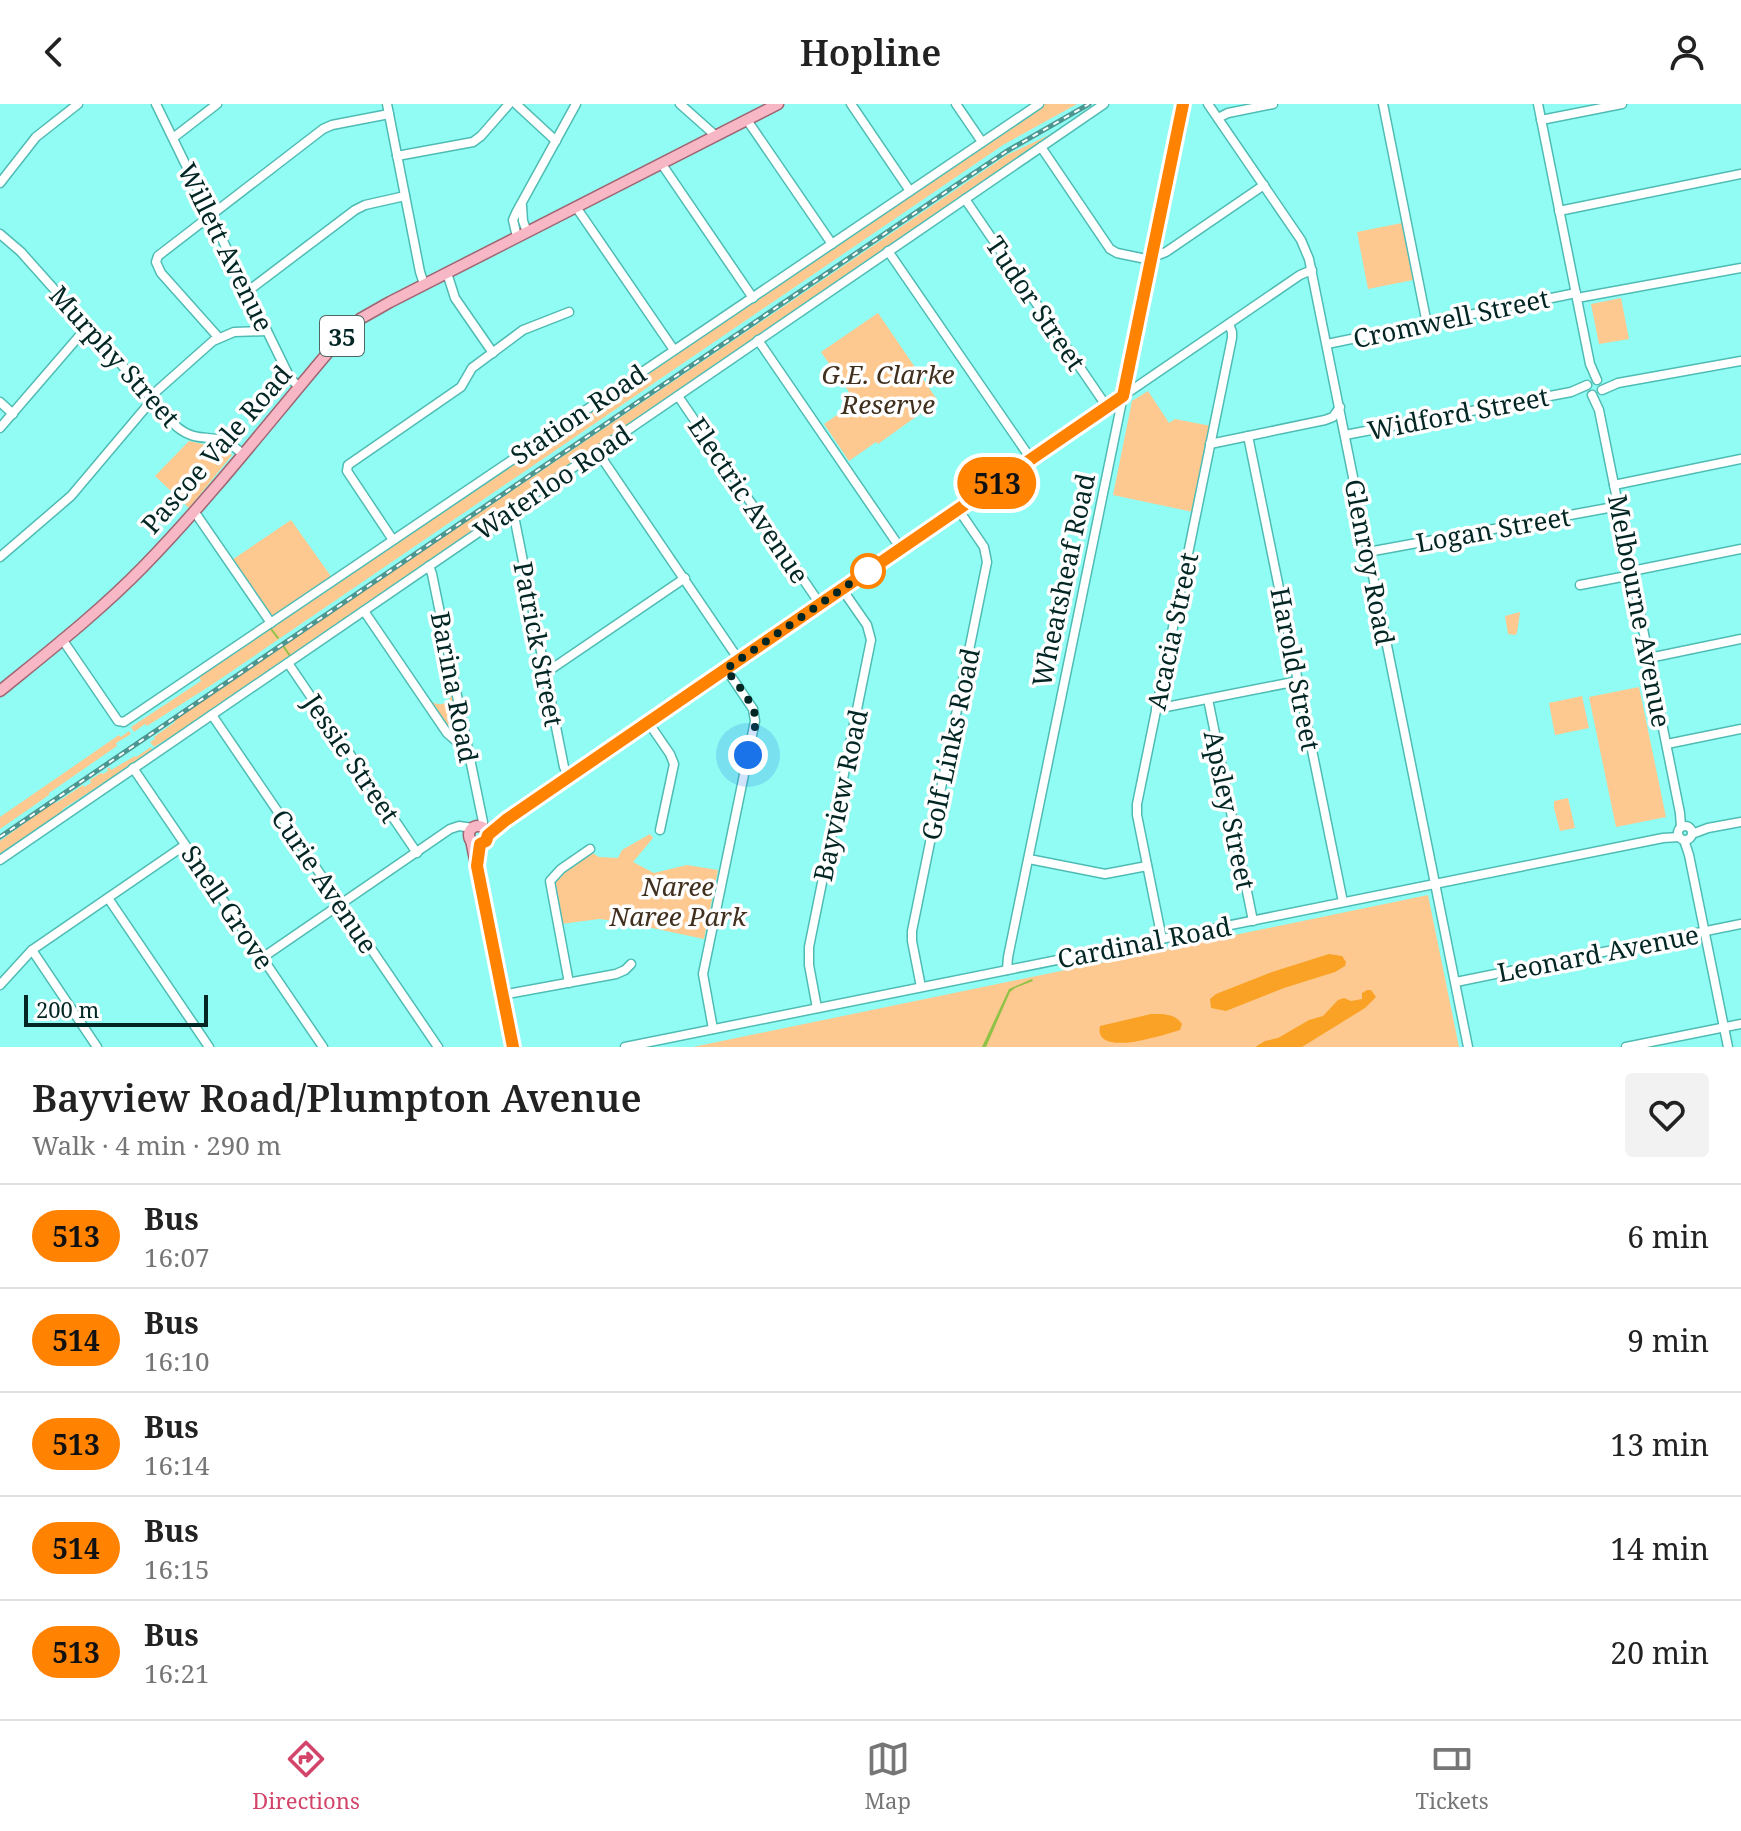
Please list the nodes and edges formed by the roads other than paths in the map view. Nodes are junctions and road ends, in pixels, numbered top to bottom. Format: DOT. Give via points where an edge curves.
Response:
graph roads {
  1 [pos="78,104"];
  2 [pos="156,104"];
  3 [pos="217,104"];
  4 [pos="387,104"];
  5 [pos="509,104"];
  6 [pos="516,104"];
  7 [pos="576,104"];
  8 [pos="680,104"];
  9 [pos="778,104"];
  10 [pos="851,104"];
  11 [pos="956,104"];
  12 [pos="1039,104"];
  13 [pos="1104,104"];
  14 [pos="1208,104"];
  15 [pos="1273,104"];
  16 [pos="1383,104"];
  17 [pos="1538,104"];
  18 [pos="1622,104"];
  19 [pos="1183,105"];
  20 [pos="389,114"];
  21 [pos="1218,118"];
  22 [pos="747,120"];
  23 [pos="1541,120"];
  24 [pos="716,136"];
  25 [pos="173,138"];
  26 [pos="557,139"];
  27 [pos="982,142"];
  28 [pos="1041,147"];
  29 [pos="397,156"];
  30 [pos="661,163"];
  31 [pos="1741,174"];
  32 [pos="0,183"];
  33 [pos="1264,185"];
  34 [pos="910,191"];
  35 [pos="405,196"];
  36 [pos="965,199"];
  37 [pos="576,207"];
  38 [pos="1559,211"];
  39 [pos="210,215"];
  40 [pos="0,234"];
  41 [pos="522,234"];
  42 [pos="832,244"];
  43 [pos="888,251"];
  44 [pos="1152,258"];
  45 [pos="1741,268"];
  46 [pos="1312,270"];
  47 [pos="447,273"];
  48 [pos="424,284"];
  49 [pos="248,291"];
  50 [pos="1576,296"];
  51 [pos="753,298"];
  52 [pos="569,312"];
  53 [pos="1229,324"];
  54 [pos="1427,324"];
  55 [pos="87,327"];
  56 [pos="267,331"];
  57 [pos="219,338"];
  58 [pos="758,340"];
  59 [pos="1327,344"];
  60 [pos="674,350"];
  61 [pos="493,353"];
  62 [pos="1741,361"];
  63 [pos="299,387"];
  64 [pos="1595,388"];
  65 [pos="678,396"];
  66 [pos="1123,396"];
  67 [pos="151,398"];
  68 [pos="0,402"];
  69 [pos="1107,407"];
  70 [pos="1340,407"];
  71 [pos="13,414"];
  72 [pos="0,428"];
  73 [pos="1345,435"];
  74 [pos="1248,436"];
  75 [pos="1210,444"];
  76 [pos="597,451"];
  77 [pos="243,454"];
  78 [pos="1031,459"];
  79 [pos="1741,459"];
  80 [pos="1614,485"];
  81 [pos="1619,506"];
  82 [pos="958,509"];
  83 [pos="510,510"];
  84 [pos="194,511"];
  85 [pos="393,540"];
  86 [pos="901,549"];
  87 [pos="1741,549"];
  88 [pos="1368,552"];
  89 [pos="0,557"];
  90 [pos="429,566"];
  91 [pos="1632,573"];
  92 [pos="685,578"];
  93 [pos="1580,585"];
  94 [pos="842,589"];
  95 [pos="820,604"];
  96 [pos="364,611"];
  97 [pos="271,623"];
  98 [pos="62,639"];
  99 [pos="1741,639"];
  100 [pos="1649,658"];
  101 [pos="739,660"];
  102 [pos="288,663"];
  103 [pos="726,669"];
  104 [pos="544,674"];
  105 [pos="1298,681"];
  106 [pos="0,691"];
  107 [pos="1208,699"];
  108 [pos="1156,709"];
  109 [pos="212,715"];
  110 [pos="648,722"];
  111 [pos="1741,729"];
  112 [pos="466,743"];
  113 [pos="1667,744"];
  114 [pos="133,768"];
  115 [pos="569,777"];
  116 [pos="1741,822"];
  117 [pos="660,830"];
  118 [pos="476,832"];
  119 [pos="1685,833"];
  120 [pos="185,845"];
  121 [pos="590,849"];
  122 [pos="417,853"];
  123 [pos="1029,859"];
  124 [pos="0,860"];
  125 [pos="1147,866"];
  126 [pos="1436,883"];
  127 [pos="108,898"];
  128 [pos="1343,902"];
  129 [pos="340,904"];
  130 [pos="1253,921"];
  131 [pos="1741,924"];
  132 [pos="1705,931"];
  133 [pos="1162,939"];
  134 [pos="32,950"];
  135 [pos="262,958"];
  136 [pos="631,964"];
  137 [pos="1007,970"];
  138 [pos="1456,982"];
  139 [pos="569,983"];
  140 [pos="0,985"];
  141 [pos="921,987"];
  142 [pos="502,995"];
  143 [pos="817,1008"];
  144 [pos="1741,1024"];
  145 [pos="1724,1027"];
  146 [pos="713,1029"];
  147 [pos="513,1045"];
  148 [pos="97,1047"];
  149 [pos="209,1047"];
  150 [pos="323,1047"];
  151 [pos="438,1047"];
  152 [pos="625,1047"];
  153 [pos="1468,1047"];
  154 [pos="1626,1047"];
  155 [pos="1728,1047"];
  1 -- 32 [label="street" via="36,137"];
  2 -- 25 [label="street, Willett Avenue"];
  3 -- 25 [label="street"];
  4 -- 20 [label="street"];
  5 -- 29 [label="street" via="473,142"];
  6 -- 26 [label="street"];
  7 -- 26 [label="street"];
  8 -- 24 [label="street"];
  9 -- 22 [label="main road, Pascoe Vale Road / 35"];
  10 -- 34 [label="street"];
  11 -- 27 [label="street"];
  12 -- 27 [label="street, Station Road"];
  13 -- 28 [label="street, Waterloo Road"];
  14 -- 21 [label="street, Glenroy Road"];
  15 -- 21 [label="street"];
  16 -- 54 [label="street"];
  17 -- 23 [label="street, Melbourne Avenue"];
  18 -- 23 [label="street"];
  19 -- 44 [label="main road, Wheatsheaf Road"];
  20 -- 29 [label="street"];
  20 -- 39 [label="street" via="323,129"];
  21 -- 33 [label="street, Glenroy Road"];
  22 -- 24 [label="main road, Pascoe Vale Road / 35"];
  22 -- 42 [label="street"];
  23 -- 38 [label="street, Melbourne Avenue"];
  24 -- 30 [label="main road, Pascoe Vale Road / 35"];
  25 -- 39 [label="street, Willett Avenue"];
  26 -- 41 [label="street" via="523,202"];
  27 -- 34 [label="street, Station Road"];
  28 -- 36 [label="street, Waterloo Road"];
  28 -- 44 [label="street" via="1110,249"];
  29 -- 35 [label="street"];
  30 -- 37 [label="main road, Pascoe Vale Road / 35"];
  30 -- 51 [label="street"];
  31 -- 38 [label="street"];
  33 -- 44 [label="street"];
  33 -- 46 [label="street, Glenroy Road" via="1304,246"];
  34 -- 42 [label="street, Station Road"];
  35 -- 48 [label="street"];
  35 -- 49 [label="street" via="355,210"];
  36 -- 43 [label="street, Waterloo Road"];
  36 -- 69 [label="street, Tudor Street"];
  37 -- 41 [label="main road, Pascoe Vale Road / 35"];
  37 -- 60 [label="street"];
  38 -- 50 [label="street, Melbourne Avenue"];
  39 -- 49 [label="street, Willett Avenue"];
  39 -- 57 [label="street" via="156,262"];
  40 -- 55 [label="street, Murphy Street"];
  41 -- 47 [label="main road, Pascoe Vale Road / 35"];
  42 -- 51 [label="street, Station Road"];
  43 -- 58 [label="street, Waterloo Road"];
  43 -- 78 [label="street"];
  44 -- 66 [label="main road, Wheatsheaf Road"];
  45 -- 50 [label="street, Cromwell Street"];
  46 -- 53 [label="street"];
  46 -- 59 [label="street, Glenroy Road"];
  47 -- 48 [label="main road, Pascoe Vale Road / 35"];
  47 -- 61 [label="street" via="455,298"];
  48 -- 63 [label="main road, Pascoe Vale Road / 35" via="357,321"];
  49 -- 56 [label="street, Willett Avenue"];
  50 -- 54 [label="street, Cromwell Street"];
  50 -- 64 [label="street, Melbourne Avenue"];
  51 -- 60 [label="street, Station Road"];
  52 -- 61 [label="street" via="523,330"];
  53 -- 66 [label="street"];
  53 -- 75 [label="street, Acacia Street" via="1233,335"];
  54 -- 59 [label="street, Cromwell Street"];
  55 -- 67 [label="street, Murphy Street"];
  55 -- 71 [label="street"];
  56 -- 57 [label="street"];
  56 -- 63 [label="street, Willett Avenue"];
  57 -- 67 [label="street"];
  58 -- 65 [label="street, Waterloo Road"];
  58 -- 86 [label="street"];
  59 -- 70 [label="street, Glenroy Road"];
  60 -- 85 [label="street, Station Road"];
  61 -- 85 [label="street" via="472,368 461,387 347,467"];
  62 -- 64 [label="street, Widford Street"];
  63 -- 77 [label="main road, Pascoe Vale Road / 35"];
  64 -- 73 [label="street, Widford Street"];
  64 -- 80 [label="street, Melbourne Avenue"];
  65 -- 76 [label="street, Waterloo Road"];
  65 -- 95 [label="street, Electric Avenue"];
  66 -- 69 [label="main road"];
  66 -- 123 [label="street, Wheatsheaf Road"];
  67 -- 77 [label="street, Murphy Street" via="185,433 224,441"];
  67 -- 89 [label="street" via="71,496"];
  68 -- 71 [label="street"];
  69 -- 78 [label="main road"];
  70 -- 73 [label="street, Glenroy Road"];
  70 -- 74 [label="street" via="1325,420"];
  71 -- 72 [label="street"];
  73 -- 88 [label="street, Glenroy Road"];
  74 -- 75 [label="street"];
  74 -- 105 [label="street, Harold Street"];
  75 -- 108 [label="street, Acacia Street"];
  76 -- 83 [label="street, Waterloo Road"];
  76 -- 92 [label="street"];
  77 -- 84 [label="main road, Pascoe Vale Road / 35"];
  78 -- 82 [label="main road"];
  79 -- 80 [label="street"];
  80 -- 81 [label="street, Melbourne Avenue"];
  81 -- 88 [label="street, Logan Street"];
  81 -- 91 [label="street, Melbourne Avenue"];
  82 -- 86 [label="main road"];
  82 -- 141 [label="street, Golf Links Road" via="984,547 987,562 912,931"];
  83 -- 90 [label="street, Waterloo Road"];
  83 -- 104 [label="street, Patrick Street"];
  84 -- 97 [label="street"];
  84 -- 98 [label="main road, Pascoe Vale Road / 35" via="128,582"];
  85 -- 97 [label="street, Station Road"];
  86 -- 94 [label="main road"];
  87 -- 91 [label="street"];
  88 -- 126 [label="street, Glenroy Road"];
  90 -- 96 [label="street, Waterloo Road"];
  90 -- 112 [label="street, Barina Road"];
  91 -- 93 [label="street"];
  91 -- 100 [label="street, Melbourne Avenue"];
  92 -- 101 [label="street"];
  92 -- 104 [label="street"];
  94 -- 95 [label="main road"];
  94 -- 143 [label="street, Bayview Road" via="871,640 809,947"];
  95 -- 101 [label="main road"];
  96 -- 102 [label="street, Waterloo Road"];
  96 -- 112 [label="street" via="447,733"];
  97 -- 98 [label="street, Station Road" via="123,722"];
  98 -- 106 [label="main road, Pascoe Vale Road / 35"];
  99 -- 100 [label="street"];
  100 -- 113 [label="street, Melbourne Avenue"];
  101 -- 103 [label="main road"];
  102 -- 109 [label="street, Waterloo Road"];
  102 -- 122 [label="street, Jessie Street"];
  103 -- 110 [label="main road"];
  103 -- 146 [label="street" via="755,721 703,974"];
  104 -- 115 [label="street, Patrick Street"];
  105 -- 107 [label="street"];
  105 -- 128 [label="street, Harold Street"];
  107 -- 108 [label="street"];
  107 -- 130 [label="street, Apsley Street"];
  108 -- 125 [label="street, Acacia Street" via="1137,804"];
  109 -- 114 [label="street, Waterloo Road"];
  109 -- 129 [label="street, Curie Avenue"];
  110 -- 115 [label="main road"];
  110 -- 117 [label="street" via="674,764"];
  111 -- 113 [label="street"];
  112 -- 118 [label="street, Barina Road" via="479,809"];
  113 -- 119 [label="street, Melbourne Avenue"];
  114 -- 120 [label="street, Snell Grove"];
  114 -- 124 [label="street, Waterloo Road"];
  115 -- 118 [label="main road" via="506,820"];
  116 -- 119 [label="street, Cardinal Road"];
  118 -- 122 [label="street" via="450,829"];
  118 -- 142 [label="main road" via="477,866"];
  119 -- 126 [label="street, Cardinal Road"];
  119 -- 132 [label="street, Melbourne Avenue"];
  120 -- 127 [label="street"];
  120 -- 135 [label="street, Snell Grove"];
  121 -- 139 [label="street" via="550,881"];
  122 -- 129 [label="street"];
  123 -- 125 [label="street" via="1105,874"];
  123 -- 137 [label="street, Wheatsheaf Road"];
  125 -- 133 [label="street, Acacia Street"];
  126 -- 128 [label="street, Cardinal Road"];
  126 -- 138 [label="street, Glenroy Road"];
  127 -- 134 [label="street"];
  127 -- 149 [label="street"];
  128 -- 130 [label="street, Cardinal Road"];
  129 -- 135 [label="street"];
  129 -- 151 [label="street, Curie Avenue"];
  130 -- 133 [label="street, Cardinal Road"];
  131 -- 132 [label="street, Leonard Avenue"];
  132 -- 138 [label="street, Leonard Avenue"];
  132 -- 145 [label="street, Melbourne Avenue"];
  133 -- 137 [label="street, Cardinal Road"];
  134 -- 140 [label="street"];
  134 -- 148 [label="street"];
  135 -- 150 [label="street, Snell Grove"];
  136 -- 139 [label="street" via="616,974"];
  137 -- 141 [label="street, Cardinal Road"];
  138 -- 153 [label="street, Glenroy Road"];
  139 -- 142 [label="street"];
  141 -- 143 [label="street, Cardinal Road"];
  142 -- 147 [label="main road"];
  143 -- 146 [label="street, Cardinal Road"];
  144 -- 145 [label="street"];
  145 -- 154 [label="street"];
  145 -- 155 [label="street, Melbourne Avenue"];
  146 -- 152 [label="street, Cardinal Road"];
}
